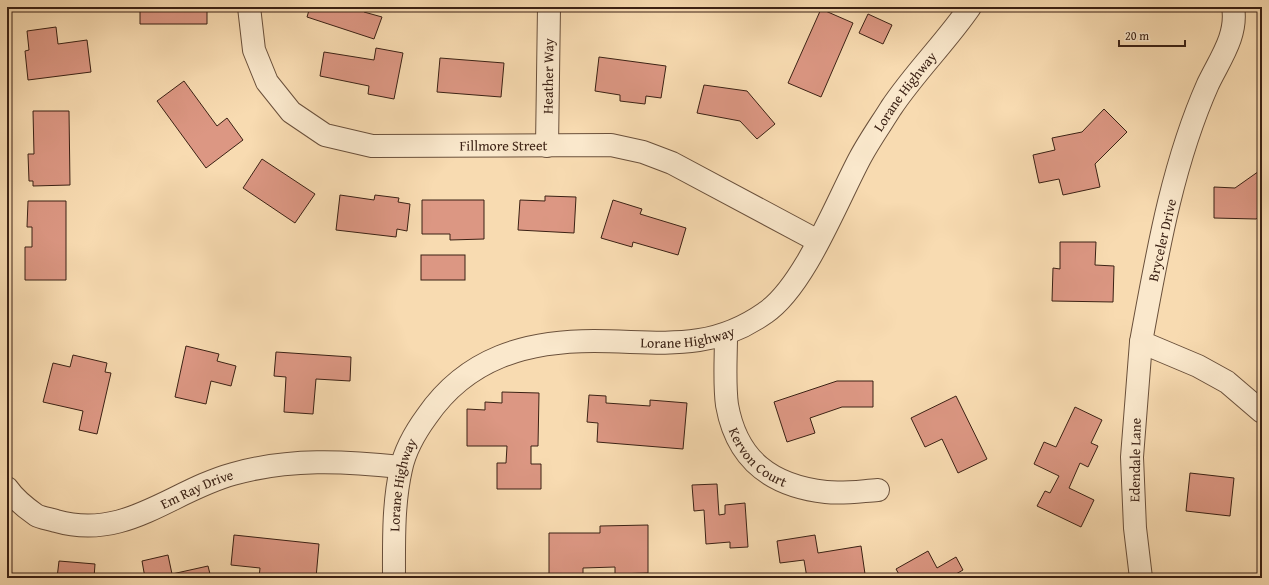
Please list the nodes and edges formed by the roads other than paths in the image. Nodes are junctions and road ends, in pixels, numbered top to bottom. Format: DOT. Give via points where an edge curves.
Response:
graph roads {
  1 [pos="249,7"];
  2 [pos="548,7"];
  3 [pos="970,7"];
  4 [pos="1233,7"];
  5 [pos="547,146"];
  6 [pos="818,241"];
  7 [pos="726,335"];
  8 [pos="1141,342"];
  9 [pos="1262,412"];
  10 [pos="402,467"];
  11 [pos="7,488"];
  12 [pos="878,490"];
  13 [pos="394,578"];
  14 [pos="1141,578"];
  1 -- 5 [label="street, Fillmore Street" via="254,50 267,82 291,112 326,135 372,146"];
  2 -- 5 [label="street, Heather Way"];
  3 -- 6 [label="street, Lorane Highway" via="920,67 892,107 861,156"];
  4 -- 8 [label="street, Bryceler Drive" via="1230,40 1209,83 1186,141 1161,240"];
  5 -- 6 [label="street, Fillmore Street" via="611,145 643,152 672,163"];
  6 -- 7 [label="street, Lorane Highway" via="785,295 747,326"];
  7 -- 10 [label="street, Lorane Highway" via="695,342 555,343 521,349 491,360 465,375 439,399 416,431"];
  7 -- 12 [label="street, Kervon Court" via="727,403 732,426 751,460 767,473 806,489 827,492"];
  8 -- 9 [label="street" via="1198,366 1221,379"];
  8 -- 14 [label="street, Edendale Lane" via="1132,456 1135,528"];
  10 -- 11 [label="street, Em Ray Drive" via="308,461 269,466 232,474 188,491 142,515 109,525 72,526 36,516"];
  10 -- 13 [label="street, Lorane Highway" via="396,505"];
}
